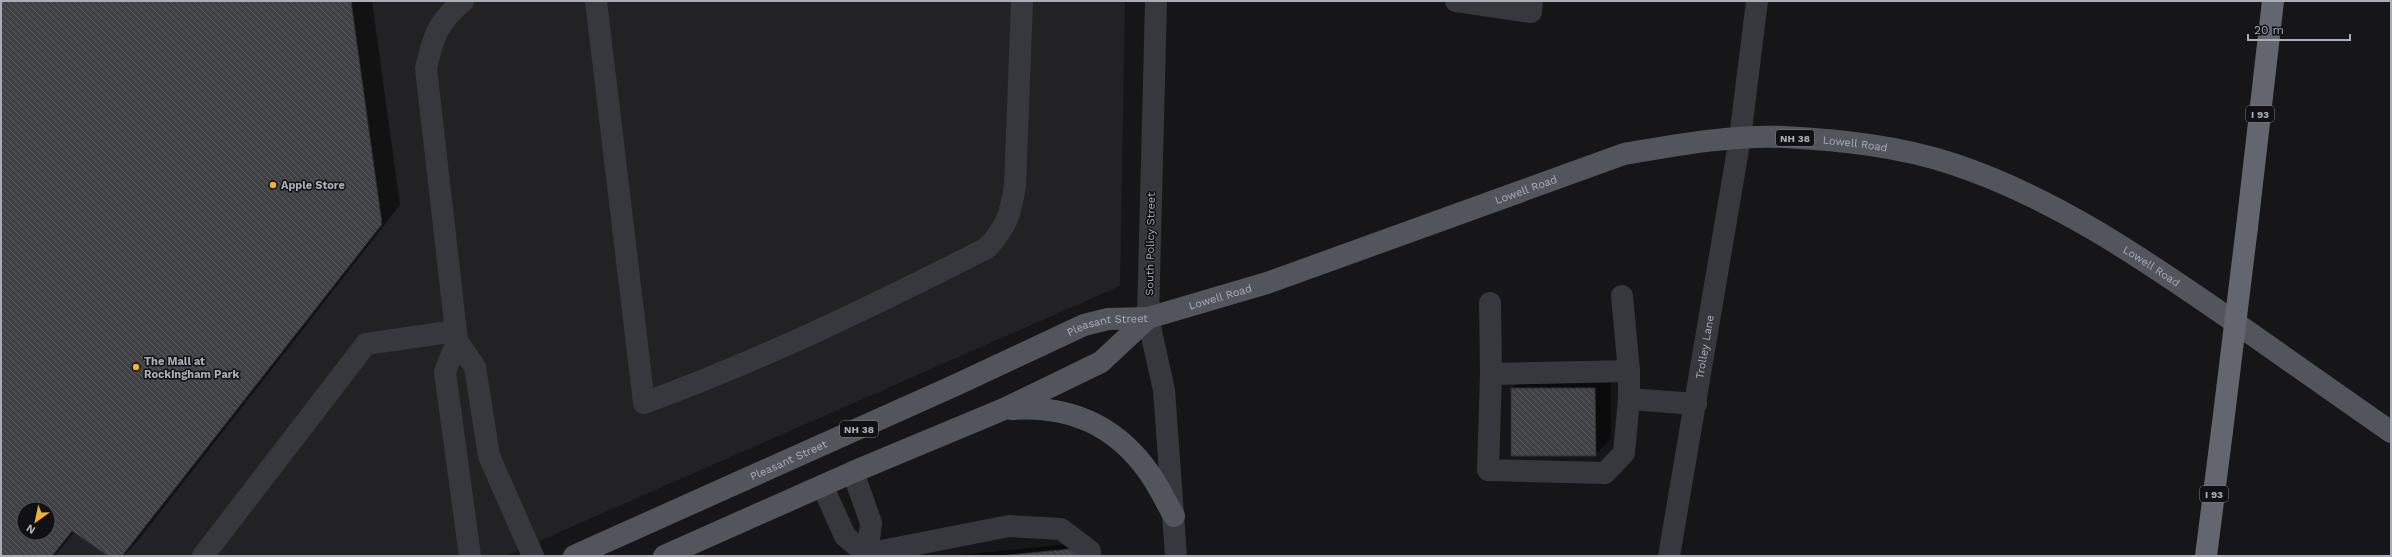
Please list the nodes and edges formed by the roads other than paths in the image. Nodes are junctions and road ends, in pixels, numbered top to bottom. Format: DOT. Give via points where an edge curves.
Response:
graph roads {
  1 [pos="463,1"];
  2 [pos="596,1"];
  3 [pos="1022,1"];
  4 [pos="1156,1"];
  5 [pos="1456,1"];
  6 [pos="1532,1"];
  7 [pos="1757,1"];
  8 [pos="2274,1"];
  9 [pos="1740,138"];
  10 [pos="1622,296"];
  11 [pos="1490,303"];
  12 [pos="1148,318"];
  13 [pos="456,336"];
  14 [pos="1629,371"];
  15 [pos="1491,374"];
  16 [pos="1629,399"];
  17 [pos="1696,404"];
  18 [pos="1004,409"];
  19 [pos="2391,432"];
  20 [pos="853,472"];
  21 [pos="823,487"];
  22 [pos="1174,516"];
  23 [pos="866,555"];
  24 [pos="203,556"];
  25 [pos="470,556"];
  26 [pos="533,556"];
  27 [pos="574,556"];
  28 [pos="664,556"];
  29 [pos="1090,556"];
  30 [pos="1176,556"];
  31 [pos="1670,556"];
  32 [pos="2206,556"];
  1 -- 13 [label="street" via="445,16 432,40 426,68"];
  2 -- 3 [label="street" via="644,403 740,366 987,248 1003,230 1011,210 1015,186"];
  4 -- 12 [label="street, South Policy Street"];
  5 -- 6 [label="street" via="1531,12"];
  7 -- 9 [label="street, Trolley Lane"];
  8 -- 32 [label="highway, I 93, bridge"];
  9 -- 12 [label="main road, Lowell Road / NH 38" via="1624,154 1270,282"];
  9 -- 17 [label="street, Trolley Lane"];
  9 -- 19 [label="main road, Lowell Road / NH 38" via="1783,137 1897,150 1951,164 2003,183 2053,207 2152,264"];
  10 -- 14 [label="street"];
  11 -- 15 [label="street"];
  12 -- 18 [label="main road, Pleasant Street / NH 38" via="1100,362"];
  12 -- 22 [label="street, South Policy Street" via="1164,390"];
  12 -- 27 [label="main road, Pleasant Street / NH 38" via="1108,319 1084,324 951,388"];
  13 -- 24 [label="street" via="366,344"];
  13 -- 25 [label="street" via="445,372"];
  13 -- 26 [label="street" via="475,367 489,456"];
  14 -- 15 [label="street"];
  14 -- 16 [label="street"];
  15 -- 16 [label="street" via="1488,470 1605,473 1624,453"];
  16 -- 17 [label="street"];
  17 -- 31 [label="street, Trolley Lane"];
  18 -- 20 [label="main road, Pleasant Street / NH 38"];
  18 -- 22 [label="main road" via="1037,407 1073,414 1107,429 1131,450 1150,474"];
  20 -- 21 [label="main road, Pleasant Street / NH 38"];
  20 -- 23 [label="street" via="871,523"];
  21 -- 23 [label="street" via="845,536"];
  21 -- 28 [label="main road, Pleasant Street / NH 38"];
  22 -- 30 [label="street, South Policy Street"];
  23 -- 29 [label="street" via="1009,526 1061,529 1090,551"];
}
